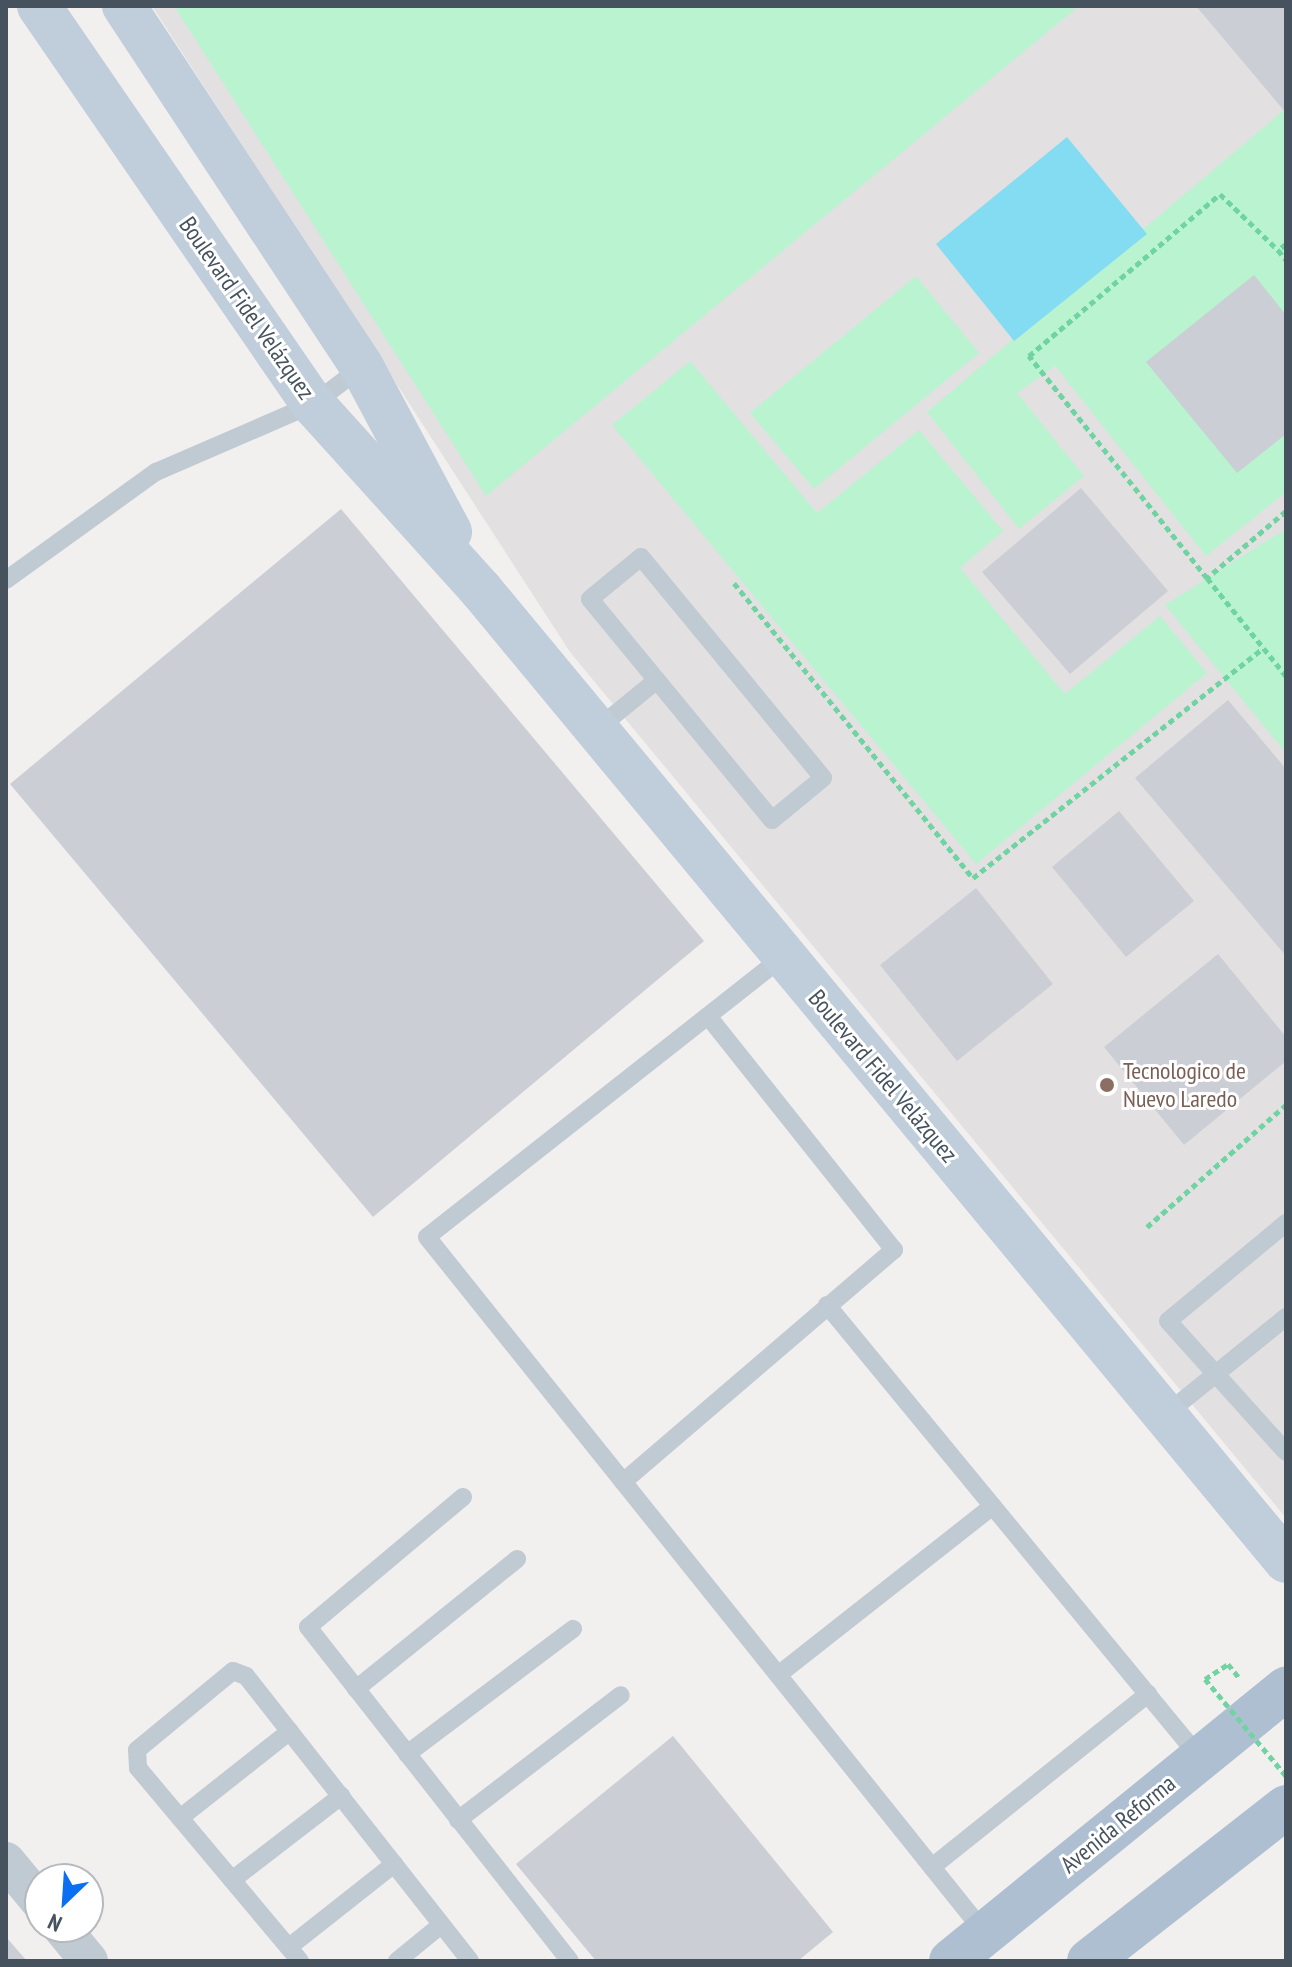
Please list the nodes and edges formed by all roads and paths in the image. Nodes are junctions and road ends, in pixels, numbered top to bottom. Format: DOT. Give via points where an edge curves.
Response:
graph roads {
  1 [pos="39,6"];
  2 [pos="124,6"];
  3 [pos="1286,244"];
  4 [pos="1278,250"];
  5 [pos="1286,260"];
  6 [pos="362,367"];
  7 [pos="313,404"];
  8 [pos="1286,511"];
  9 [pos="1207,578"];
  10 [pos="6,580"];
  11 [pos="734,583"];
  12 [pos="481,590"];
  13 [pos="1263,648"];
  14 [pos="1286,676"];
  15 [pos="657,680"];
  16 [pos="596,730"];
  17 [pos="784,956"];
  18 [pos="708,1016"];
  19 [pos="1286,1105"];
  20 [pos="1286,1223"];
  21 [pos="1147,1227"];
  22 [pos="827,1305"];
  23 [pos="1286,1317"];
  24 [pos="1214,1375"];
  25 [pos="1165,1415"];
  26 [pos="1283,1442"];
  27 [pos="623,1482"];
  28 [pos="463,1497"];
  29 [pos="993,1506"];
  30 [pos="517,1559"];
  31 [pos="1286,1561"];
  32 [pos="573,1629"];
  33 [pos="778,1675"];
  34 [pos="1241,1679"];
  35 [pos="356,1689"];
  36 [pos="1286,1689"];
  37 [pos="1148,1694"];
  38 [pos="621,1695"];
  39 [pos="290,1731"];
  40 [pos="407,1754"];
  41 [pos="1200,1758"];
  42 [pos="1286,1776"];
  43 [pos="341,1796"];
  44 [pos="1286,1807"];
  45 [pos="180,1818"];
  46 [pos="458,1820"];
  47 [pos="6,1861"];
  48 [pos="394,1864"];
  49 [pos="932,1867"];
  50 [pos="232,1880"];
  51 [pos="24,1883"];
  52 [pos="441,1925"];
  53 [pos="984,1932"];
  54 [pos="74,1943"];
  55 [pos="294,1954"];
  56 [pos="89,1961"];
  57 [pos="397,1961"];
  58 [pos="470,1961"];
  59 [pos="570,1961"];
  60 [pos="951,1961"];
  61 [pos="1089,1961"];
  1 -- 7 [label="street, Boulevard Fidel Velázquez"];
  2 -- 6 [label="street, Boulevard Fidel Velázquez"];
  3 -- 4 [label="path"];
  4 -- 5 [label="path"];
  4 -- 9 [label="path" via="1220,194 1029,356"];
  6 -- 7 [label="lane"];
  6 -- 12 [label="street, Boulevard Fidel Velázquez"];
  7 -- 10 [label="lane" via="156,472"];
  7 -- 12 [label="street, Boulevard Fidel Velázquez"];
  8 -- 9 [label="path"];
  9 -- 13 [label="path"];
  11 -- 13 [label="path" via="973,878"];
  12 -- 16 [label="street, Boulevard Fidel Velázquez"];
  13 -- 14 [label="path"];
  15 -- 15 [label="lane" via="590,599 641,557 823,778 772,820"];
  15 -- 16 [label="lane"];
  16 -- 17 [label="street, Boulevard Fidel Velázquez"];
  17 -- 18 [label="lane"];
  17 -- 25 [label="street, Boulevard Fidel Velázquez"];
  18 -- 22 [label="lane" via="894,1250"];
  18 -- 27 [label="lane" via="427,1237"];
  19 -- 21 [label="path"];
  20 -- 24 [label="lane" via="1168,1321"];
  22 -- 27 [label="lane"];
  22 -- 29 [label="lane"];
  23 -- 24 [label="lane"];
  24 -- 25 [label="lane"];
  24 -- 26 [label="lane"];
  25 -- 31 [label="street, Boulevard Fidel Velázquez"];
  27 -- 33 [label="lane"];
  28 -- 35 [label="lane" via="308,1627"];
  29 -- 33 [label="lane"];
  29 -- 37 [label="lane"];
  30 -- 35 [label="lane"];
  32 -- 40 [label="lane"];
  33 -- 49 [label="lane"];
  34 -- 42 [label="path, bridge" via="1228,1664 1205,1679"];
  35 -- 40 [label="lane"];
  36 -- 41 [label="main road, Avenida Reforma"];
  37 -- 41 [label="lane"];
  37 -- 49 [label="lane"];
  38 -- 46 [label="lane"];
  39 -- 43 [label="lane"];
  39 -- 45 [label="lane"];
  39 -- 45 [label="lane" via="246,1676 233,1671 137,1750 138,1768"];
  40 -- 46 [label="lane"];
  41 -- 53 [label="main road, Avenida Reforma"];
  43 -- 48 [label="lane"];
  43 -- 50 [label="lane"];
  44 -- 61 [label="main road"];
  45 -- 50 [label="lane"];
  46 -- 59 [label="lane"];
  47 -- 51 [label="street"];
  48 -- 52 [label="lane"];
  48 -- 55 [label="lane"];
  49 -- 53 [label="lane"];
  50 -- 55 [label="lane"];
  52 -- 57 [label="lane"];
  52 -- 58 [label="lane"];
  53 -- 60 [label="main road, Avenida Reforma"];
  54 -- 56 [label="street"];
}
